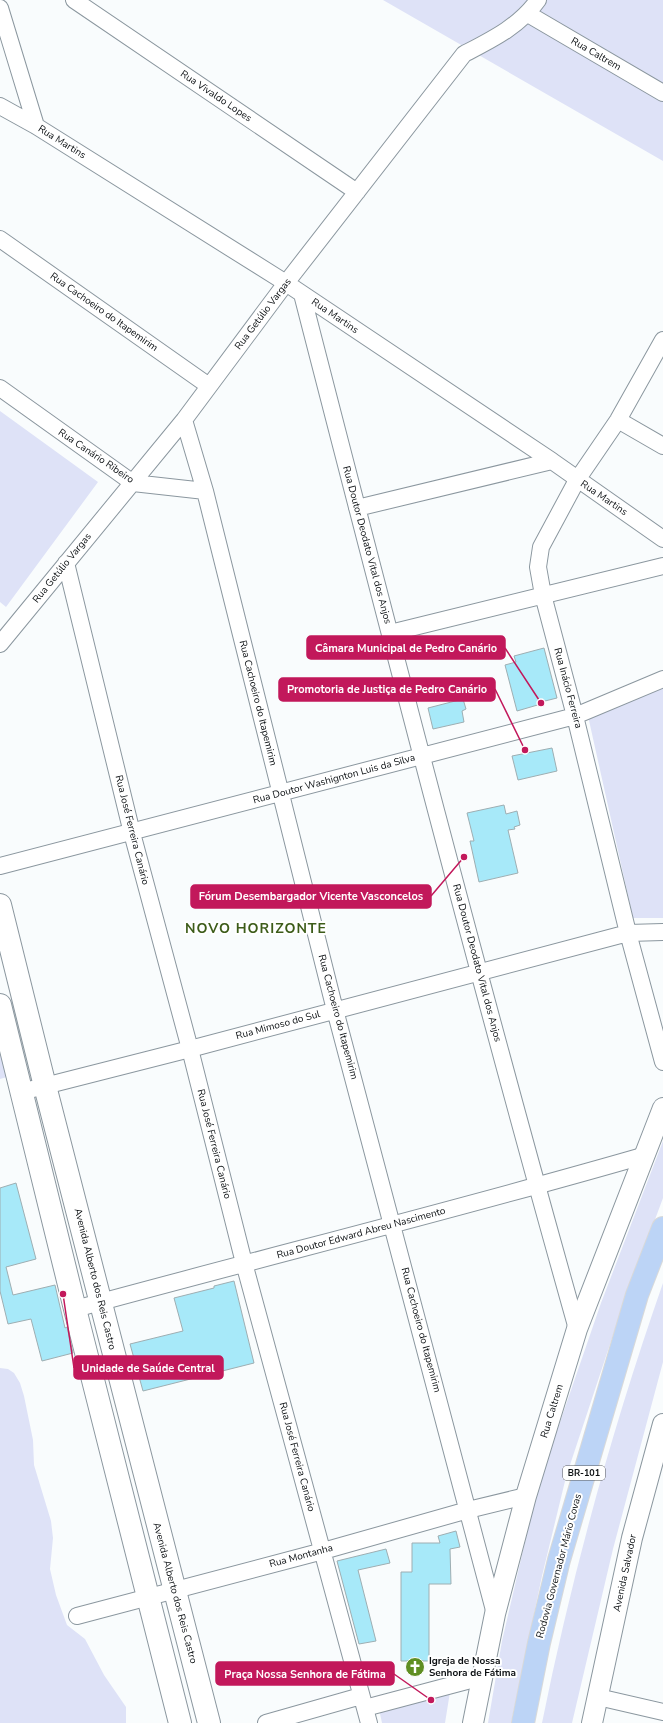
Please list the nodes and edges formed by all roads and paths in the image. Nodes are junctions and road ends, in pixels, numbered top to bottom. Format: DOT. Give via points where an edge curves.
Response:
graph roads {
  1 [pos="74,0"];
  2 [pos="538,0"];
  3 [pos="0,8"];
  4 [pos="528,14"];
  5 [pos="663,93"];
  6 [pos="0,106"];
  7 [pos="36,126"];
  8 [pos="357,192"];
  9 [pos="0,239"];
  10 [pos="286,283"];
  11 [pos="302,294"];
  12 [pos="663,340"];
  13 [pos="209,386"];
  14 [pos="0,388"];
  15 [pos="184,420"];
  16 [pos="618,420"];
  17 [pos="663,446"];
  18 [pos="552,461"];
  19 [pos="577,480"];
  20 [pos="133,483"];
  21 [pos="205,491"];
  22 [pos="357,508"];
  23 [pos="663,539"];
  24 [pos="66,563"];
  25 [pos="663,566"];
  26 [pos="543,595"];
  27 [pos="390,633"];
  28 [pos="0,644"];
  29 [pos="663,679"];
  30 [pos="576,716"];
  31 [pos="421,757"];
  32 [pos="280,794"];
  33 [pos="132,832"];
  34 [pos="0,866"];
  35 [pos="0,905"];
  36 [pos="663,932"];
  37 [pos="628,933"];
  38 [pos="480,972"];
  39 [pos="0,1005"];
  40 [pos="335,1010"];
  41 [pos="190,1049"];
  42 [pos="663,1062"];
  43 [pos="45,1086"];
  44 [pos="21,1092"];
  45 [pos="663,1108"];
  46 [pos="646,1154"];
  47 [pos="537,1186"];
  48 [pos="393,1225"];
  49 [pos="663,1228"];
  50 [pos="244,1263"];
  51 [pos="100,1302"];
  52 [pos="75,1309"];
  53 [pos="577,1329"];
  54 [pos="663,1424"];
  55 [pos="526,1496"];
  56 [pos="468,1510"];
  57 [pos="323,1551"];
  58 [pos="174,1590"];
  59 [pos="148,1596"];
  60 [pos="495,1614"];
  61 [pos="77,1616"];
  62 [pos="482,1677"];
  63 [pos="598,1697"];
  64 [pos="365,1709"];
  65 [pos="663,1712"];
  66 [pos="180,1723"];
  67 [pos="209,1723"];
  68 [pos="266,1723"];
  69 [pos="473,1723"];
  70 [pos="524,1723"];
  71 [pos="592,1723"];
  1 -- 8 [label="street, Rua Vivaldo Lopes"];
  2 -- 4 [label="street, Rua Getúlio Vargas"];
  3 -- 7 [label="street"];
  4 -- 5 [label="street, Rua Caltrem"];
  4 -- 8 [label="street, Rua Getúlio Vargas" via="494,39 464,54"];
  6 -- 7 [label="street, Rua Martins"];
  7 -- 10 [label="street, Rua Martins"];
  8 -- 10 [label="street, Rua Getúlio Vargas"];
  9 -- 13 [label="street, Rua Cachoeiro do Itapemirim"];
  10 -- 11 [label="street, Rua Martins"];
  10 -- 13 [label="street, Rua Getúlio Vargas"];
  11 -- 18 [label="street, Rua Martins"];
  11 -- 22 [label="street, Rua Doutor Deodato Vital dos Anjos"];
  12 -- 16 [label="street, Rua Inácio Ferreira"];
  13 -- 15 [label="street, Rua Getúlio Vargas"];
  14 -- 20 [label="street, Rua Canário Ribeiro"];
  15 -- 20 [label="street, Rua Getúlio Vargas"];
  15 -- 21 [label="street, Rua Cachoeiro do Itapemirim"];
  16 -- 17 [label="street"];
  16 -- 19 [label="street, Rua Inácio Ferreira"];
  18 -- 19 [label="street, Rua Martins"];
  18 -- 22 [label="street"];
  19 -- 23 [label="street, Rua Martins"];
  19 -- 26 [label="street, Rua Inácio Ferreira" via="541,547 538,567"];
  20 -- 21 [label="street, Rua Canário Ribeiro"];
  20 -- 24 [label="street, Rua Getúlio Vargas"];
  21 -- 32 [label="street, Rua Cachoeiro do Itapemirim"];
  22 -- 27 [label="street, Rua Doutor Deodato Vital dos Anjos"];
  24 -- 28 [label="street, Rua Getúlio Vargas"];
  24 -- 33 [label="street, Rua José Ferreira Canário"];
  25 -- 26 [label="street"];
  26 -- 27 [label="street"];
  26 -- 30 [label="street, Rua Inácio Ferreira"];
  27 -- 31 [label="street, Rua Doutor Deodato Vital dos Anjos"];
  29 -- 30 [label="street, Rua Doutor Washignton Luis da Silva"];
  30 -- 31 [label="street, Rua Doutor Washignton Luis da Silva"];
  30 -- 37 [label="street, Rua Inácio Ferreira"];
  31 -- 32 [label="street, Rua Doutor Washignton Luis da Silva"];
  31 -- 38 [label="street, Rua Doutor Deodato Vital dos Anjos"];
  32 -- 33 [label="street, Rua Doutor Washignton Luis da Silva"];
  32 -- 40 [label="street, Rua Cachoeiro do Itapemirim"];
  33 -- 34 [label="street, Rua Doutor Washignton Luis da Silva"];
  33 -- 41 [label="street, Rua José Ferreira Canário"];
  35 -- 43 [label="main road, Avenida Alberto dos Reis Castro"];
  36 -- 37 [label="street, Rua Mimoso do Sul"];
  37 -- 38 [label="street, Rua Mimoso do Sul"];
  37 -- 42 [label="street, Rua Inácio Ferreira"];
  38 -- 40 [label="street, Rua Mimoso do Sul"];
  38 -- 47 [label="street, Rua Doutor Deodato Vital dos Anjos"];
  39 -- 44 [label="main road"];
  40 -- 41 [label="street, Rua Mimoso do Sul"];
  40 -- 48 [label="street, Rua Cachoeiro do Itapemirim"];
  41 -- 43 [label="street, Rua Mimoso do Sul"];
  41 -- 50 [label="street, Rua José Ferreira Canário"];
  43 -- 44 [label="street, Rua Mimoso do Sul"];
  43 -- 51 [label="main road, Avenida Alberto dos Reis Castro"];
  44 -- 52 [label="main road"];
  45 -- 46 [label="street, Rua Caltrem"];
  46 -- 47 [label="street, Rua Doutor Edward Abreu Nascimento"];
  46 -- 53 [label="street, Rua Caltrem"];
  47 -- 48 [label="street, Rua Doutor Edward Abreu Nascimento"];
  47 -- 53 [label="street, Rua Doutor Deodato Vital dos Anjos"];
  48 -- 50 [label="street, Rua Doutor Edward Abreu Nascimento"];
  48 -- 56 [label="street, Rua Cachoeiro do Itapemirim"];
  49 -- 70 [label="highway, Rodovia Governador Mário Covas / BR-101" via="637,1295 559,1560 539,1643"];
  50 -- 51 [label="street, Rua Doutor Edward Abreu Nascimento"];
  50 -- 57 [label="street, Rua José Ferreira Canário"];
  51 -- 52 [label="street, Rua Doutor Edward Abreu Nascimento"];
  51 -- 58 [label="main road, Avenida Alberto dos Reis Castro"];
  52 -- 59 [label="main road"];
  53 -- 55 [label="street, Rua Caltrem"];
  54 -- 63 [label="street, Avenida Salvador" via="632,1538"];
  55 -- 56 [label="street, Rua Montanha"];
  55 -- 60 [label="street, Rua Caltrem"];
  56 -- 57 [label="street, Rua Montanha"];
  56 -- 60 [label="street, Rua Cachoeiro do Itapemirim"];
  57 -- 58 [label="street, Rua Montanha"];
  57 -- 64 [label="street, Rua José Ferreira Canário"];
  58 -- 59 [label="street, Rua Montanha"];
  58 -- 67 [label="main road, Avenida Alberto dos Reis Castro"];
  59 -- 61 [label="street, Rua Montanha"];
  59 -- 66 [label="main road"];
  60 -- 62 [label="street, Rua Caltrem"];
  62 -- 64 [label="street"];
  62 -- 69 [label="street, Rua Caltrem"];
  63 -- 65 [label="street"];
  63 -- 71 [label="street, Avenida Salvador"];
  64 -- 68 [label="street"];
}
